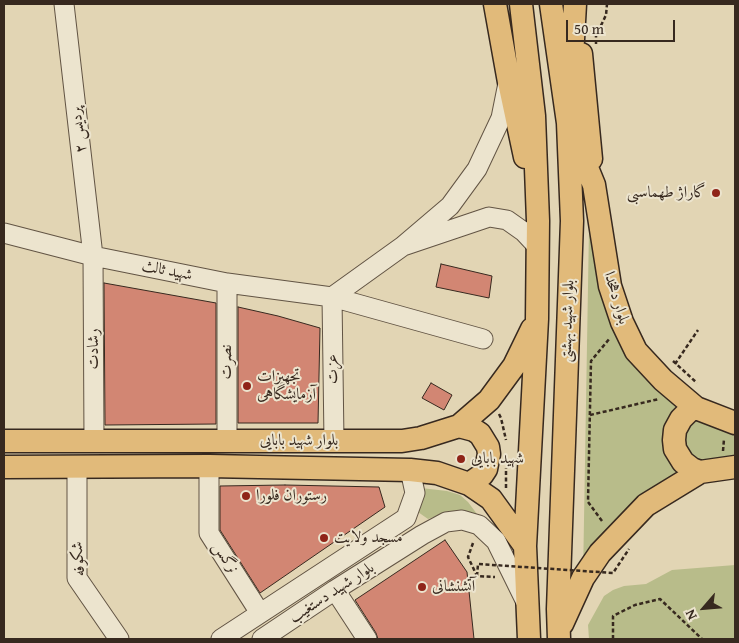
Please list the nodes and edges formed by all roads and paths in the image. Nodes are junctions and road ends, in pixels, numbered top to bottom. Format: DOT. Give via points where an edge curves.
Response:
graph roads {
  1 [pos="64,4"];
  2 [pos="495,4"];
  3 [pos="522,4"];
  4 [pos="551,4"];
  5 [pos="576,4"];
  6 [pos="607,4"];
  7 [pos="596,44"];
  8 [pos="509,82"];
  9 [pos="568,123"];
  10 [pos="594,185"];
  11 [pos="538,221"];
  12 [pos="4,233"];
  13 [pos="403,246"];
  14 [pos="538,247"];
  15 [pos="93,256"];
  16 [pos="227,283"];
  17 [pos="332,297"];
  18 [pos="537,319"];
  19 [pos="698,330"];
  20 [pos="614,334"];
  21 [pos="483,340"];
  22 [pos="672,360"];
  23 [pos="673,369"];
  24 [pos="664,398"];
  25 [pos="699,398"];
  26 [pos="590,416"];
  27 [pos="459,426"];
  28 [pos="730,427"];
  29 [pos="4,441"];
  30 [pos="94,441"];
  31 [pos="227,441"];
  32 [pos="334,441"];
  33 [pos="729,460"];
  34 [pos="77,466"];
  35 [pos="209,466"];
  36 [pos="4,467"];
  37 [pos="410,470"];
  38 [pos="700,472"];
  39 [pos="469,484"];
  40 [pos="406,518"];
  41 [pos="602,521"];
  42 [pos="422,535"];
  43 [pos="525,546"];
  44 [pos="629,549"];
  45 [pos="477,576"];
  46 [pos="334,590"];
  47 [pos="527,605"];
  48 [pos="260,613"];
  49 [pos="559,636"];
  50 [pos="119,639"];
  51 [pos="221,639"];
  52 [pos="262,639"];
  53 [pos="367,639"];
  54 [pos="528,639"];
  55 [pos="612,639"];
  56 [pos="702,639"];
  1 -- 15 [label="street, پردیس ۲"];
  2 -- 8 [label="main road"];
  3 -- 11 [label="main road, بلوار شهید بهشتی" via="534,116"];
  4 -- 9 [label="main road, بلوار شهید بهشتی"];
  5 -- 9 [label="main road"];
  5 -- 10 [label="main road"];
  6 -- 7 [label="path"];
  8 -- 11 [label="main road"];
  8 -- 13 [label="street" via="500,118 477,169 450,206"];
  9 -- 10 [label="main road, بلوار دهخدا"];
  9 -- 49 [label="main road, بلوار شهید بهشتی" via="572,221"];
  10 -- 25 [label="main road, بلوار دهخدا" via="610,286 622,322 644,360"];
  11 -- 14 [label="main road, بلوار شهید بهشتی"];
  12 -- 15 [label="street, شهید ثالث"];
  13 -- 14 [label="street" via="489,217 507,220"];
  13 -- 17 [label="street"];
  14 -- 18 [label="main road, بلوار شهید بهشتی"];
  15 -- 16 [label="street, شهید ثالث"];
  15 -- 30 [label="street, رشادت"];
  16 -- 17 [label="street, شهید ثالث"];
  16 -- 31 [label="street, نصرت"];
  17 -- 21 [label="street, شهید ثالث"];
  17 -- 32 [label="street, عزت"];
  18 -- 27 [label="main road, بلوار شهید بابایی" via="514,366 489,400"];
  18 -- 43 [label="main road, بلوار شهید بهشتی"];
  19 -- 23 [label="path"];
  20 -- 26 [label="path" via="591,361"];
  22 -- 25 [label="path"];
  24 -- 26 [label="path"];
  25 -- 28 [label="main road, بلوار دهخدا"];
  25 -- 38 [label="main road" via="681,419 674,440 683,462"];
  26 -- 41 [label="path" via="588,502"];
  27 -- 32 [label="main road, بلوار شهید بابایی" via="402,441"];
  27 -- 39 [label="main road" via="480,434 488,447 488,462 482,475"];
  28 -- 33 [label="path"];
  29 -- 30 [label="main road, بلوار شهید بابایی"];
  30 -- 31 [label="main road, بلوار شهید بابایی"];
  31 -- 32 [label="main road, بلوار شهید بابایی"];
  33 -- 38 [label="main road"];
  34 -- 35 [label="main road, بلوار شهید بابایی"];
  34 -- 36 [label="main road, بلوار شهید بابایی"];
  34 -- 50 [label="street, شکوفه" via="77,578"];
  35 -- 37 [label="main road, بلوار شهید بابایی"];
  35 -- 48 [label="street, نرگس" via="209,533"];
  37 -- 39 [label="main road, بلوار شهید بابایی" via="437,473"];
  37 -- 40 [label="street" via="415,493"];
  38 -- 49 [label="main road" via="646,505 603,549 583,578"];
  39 -- 43 [label="main road, بلوار شهید بابایی" via="491,499"];
  40 -- 42 [label="street" via="417,523"];
  40 -- 48 [label="street, بلوار شهید دستغیب"];
  42 -- 46 [label="street, بلوار شهید دستغیب"];
  42 -- 47 [label="street, بلوار شهید دستغیب" via="446,522 462,520 480,524 496,541"];
  43 -- 47 [label="main road, بلوار شهید بهشتی"];
  44 -- 45 [label="path, bridge" via="614,573 478,564"];
  46 -- 52 [label="street, بلوار شهید دستغیب"];
  46 -- 53 [label="street"];
  47 -- 54 [label="main road, بلوار شهید بهشتی"];
  48 -- 51 [label="street, بلوار شهید دستغیب"];
  55 -- 56 [label="path" via="613,616 635,605 660,599"];
}
